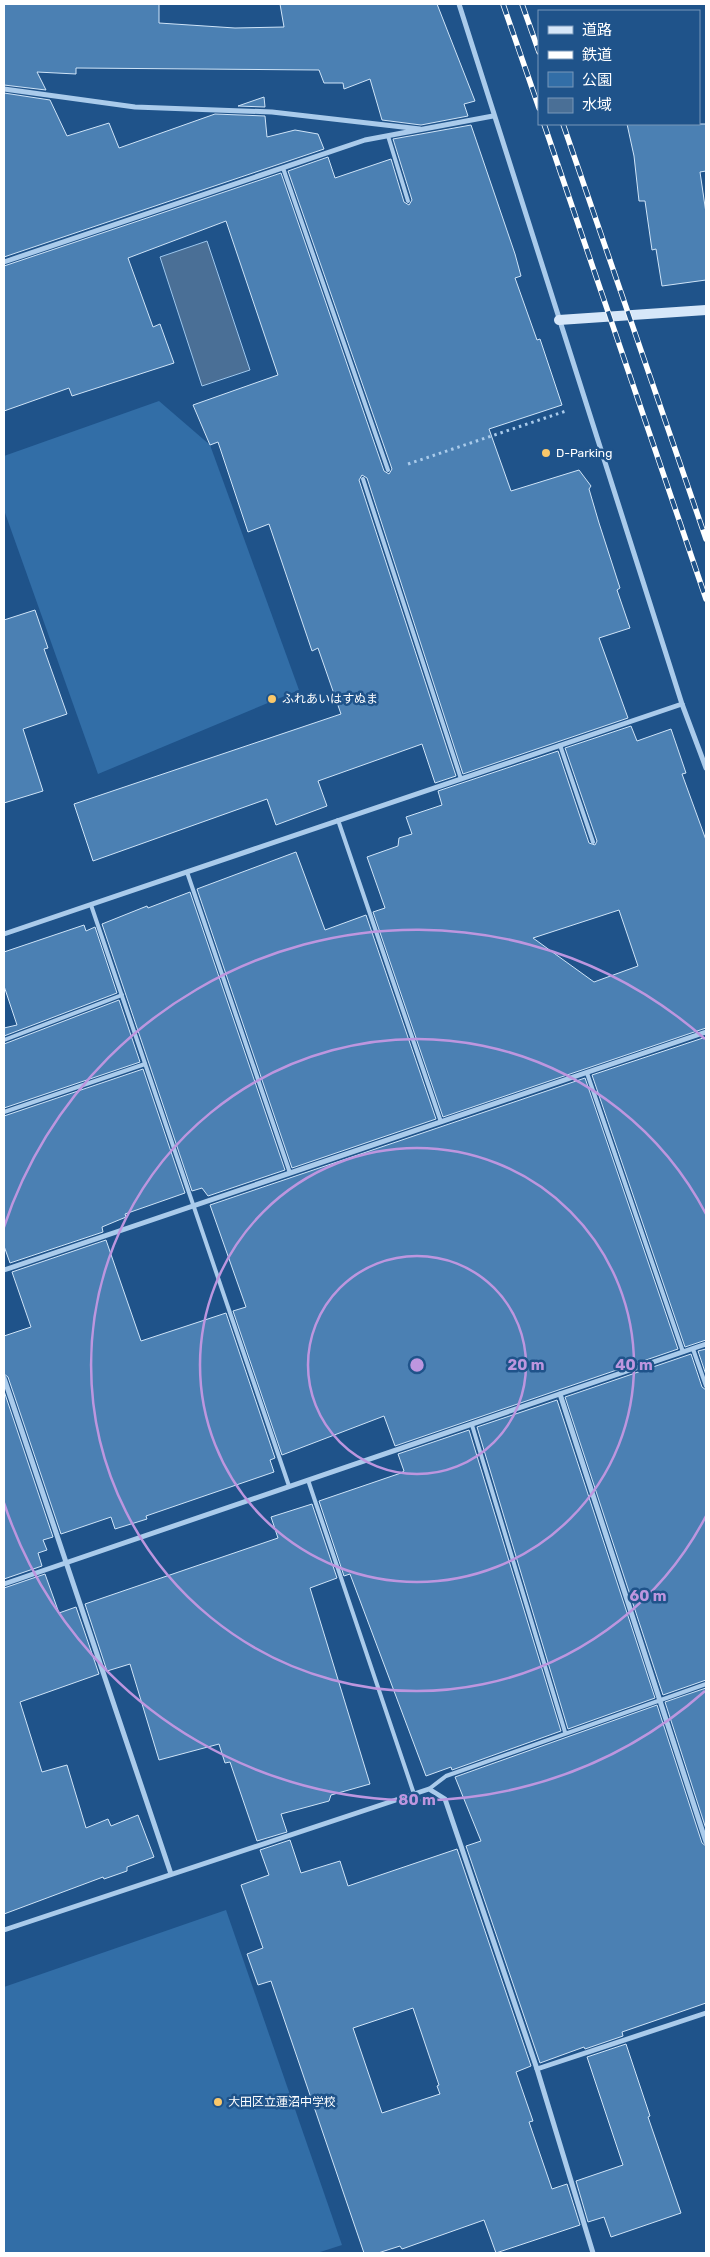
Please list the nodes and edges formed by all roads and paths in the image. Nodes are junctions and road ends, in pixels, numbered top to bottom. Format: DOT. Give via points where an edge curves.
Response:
graph roads {
  1 [pos="459,4"];
  2 [pos="4,89"];
  3 [pos="493,116"];
  4 [pos="425,129"];
  5 [pos="388,136"];
  6 [pos="283,168"];
  7 [pos="408,201"];
  8 [pos="4,262"];
  9 [pos="706,310"];
  10 [pos="559,320"];
  11 [pos="586,404"];
  12 [pos="388,470"];
  13 [pos="363,479"];
  14 [pos="682,704"];
  15 [pos="560,745"];
  16 [pos="706,768"];
  17 [pos="461,779"];
  18 [pos="338,820"];
  19 [pos="593,842"];
  20 [pos="187,872"];
  21 [pos="91,905"];
  22 [pos="4,934"];
  23 [pos="122,995"];
  24 [pos="706,1032"];
  25 [pos="4,1040"];
  26 [pos="145,1064"];
  27 [pos="587,1073"];
  28 [pos="4,1112"];
  29 [pos="441,1122"];
  30 [pos="290,1173"];
  31 [pos="193,1206"];
  32 [pos="4,1270"];
  33 [pos="706,1344"];
  34 [pos="693,1349"];
  35 [pos="683,1352"];
  36 [pos="4,1378"];
  37 [pos="706,1386"];
  38 [pos="560,1394"];
  39 [pos="472,1424"];
  40 [pos="308,1480"];
  41 [pos="290,1486"];
  42 [pos="66,1563"];
  43 [pos="4,1584"];
  44 [pos="706,1684"];
  45 [pos="660,1700"];
  46 [pos="566,1732"];
  47 [pos="429,1789"];
  48 [pos="414,1794"];
  49 [pos="706,1842"];
  50 [pos="171,1874"];
  51 [pos="4,1930"];
  52 [pos="706,2013"];
  53 [pos="537,2069"];
  54 [pos="592,2253"];
  1 -- 3 [label="street"];
  2 -- 4 [label="street" via="135,107 272,112"];
  3 -- 4 [label="street"];
  3 -- 10 [label="street"];
  4 -- 5 [label="street"];
  5 -- 6 [label="street" via="365,140"];
  5 -- 7 [label="lane"];
  6 -- 8 [label="street"];
  6 -- 12 [label="lane"];
  9 -- 10 [label="street"];
  10 -- 11 [label="street"];
  11 -- 12 [label="path"];
  11 -- 14 [label="street"];
  13 -- 17 [label="lane"];
  14 -- 15 [label="street"];
  14 -- 16 [label="street"];
  15 -- 17 [label="street"];
  15 -- 19 [label="lane"];
  17 -- 18 [label="street"];
  18 -- 20 [label="street"];
  18 -- 29 [label="lane"];
  20 -- 21 [label="street"];
  20 -- 30 [label="lane"];
  21 -- 22 [label="street"];
  21 -- 23 [label="lane"];
  23 -- 25 [label="lane"];
  23 -- 26 [label="lane"];
  24 -- 27 [label="street"];
  26 -- 28 [label="lane"];
  26 -- 31 [label="lane"];
  27 -- 29 [label="street"];
  27 -- 35 [label="lane"];
  29 -- 30 [label="street"];
  30 -- 31 [label="street"];
  31 -- 32 [label="street"];
  31 -- 41 [label="lane"];
  33 -- 34 [label="street"];
  34 -- 35 [label="street"];
  34 -- 37 [label="lane"];
  35 -- 38 [label="street"];
  36 -- 42 [label="street"];
  38 -- 39 [label="street"];
  38 -- 45 [label="street"];
  39 -- 40 [label="street"];
  39 -- 46 [label="lane"];
  40 -- 41 [label="street"];
  40 -- 48 [label="lane"];
  41 -- 42 [label="street"];
  42 -- 43 [label="street"];
  42 -- 50 [label="street"];
  44 -- 45 [label="lane"];
  45 -- 46 [label="lane"];
  45 -- 49 [label="street"];
  46 -- 47 [label="lane" via="446,1776"];
  47 -- 48 [label="street"];
  47 -- 53 [label="street" via="445,1799"];
  48 -- 50 [label="street"];
  50 -- 51 [label="street"];
  52 -- 53 [label="street"];
  53 -- 54 [label="street"];
}
